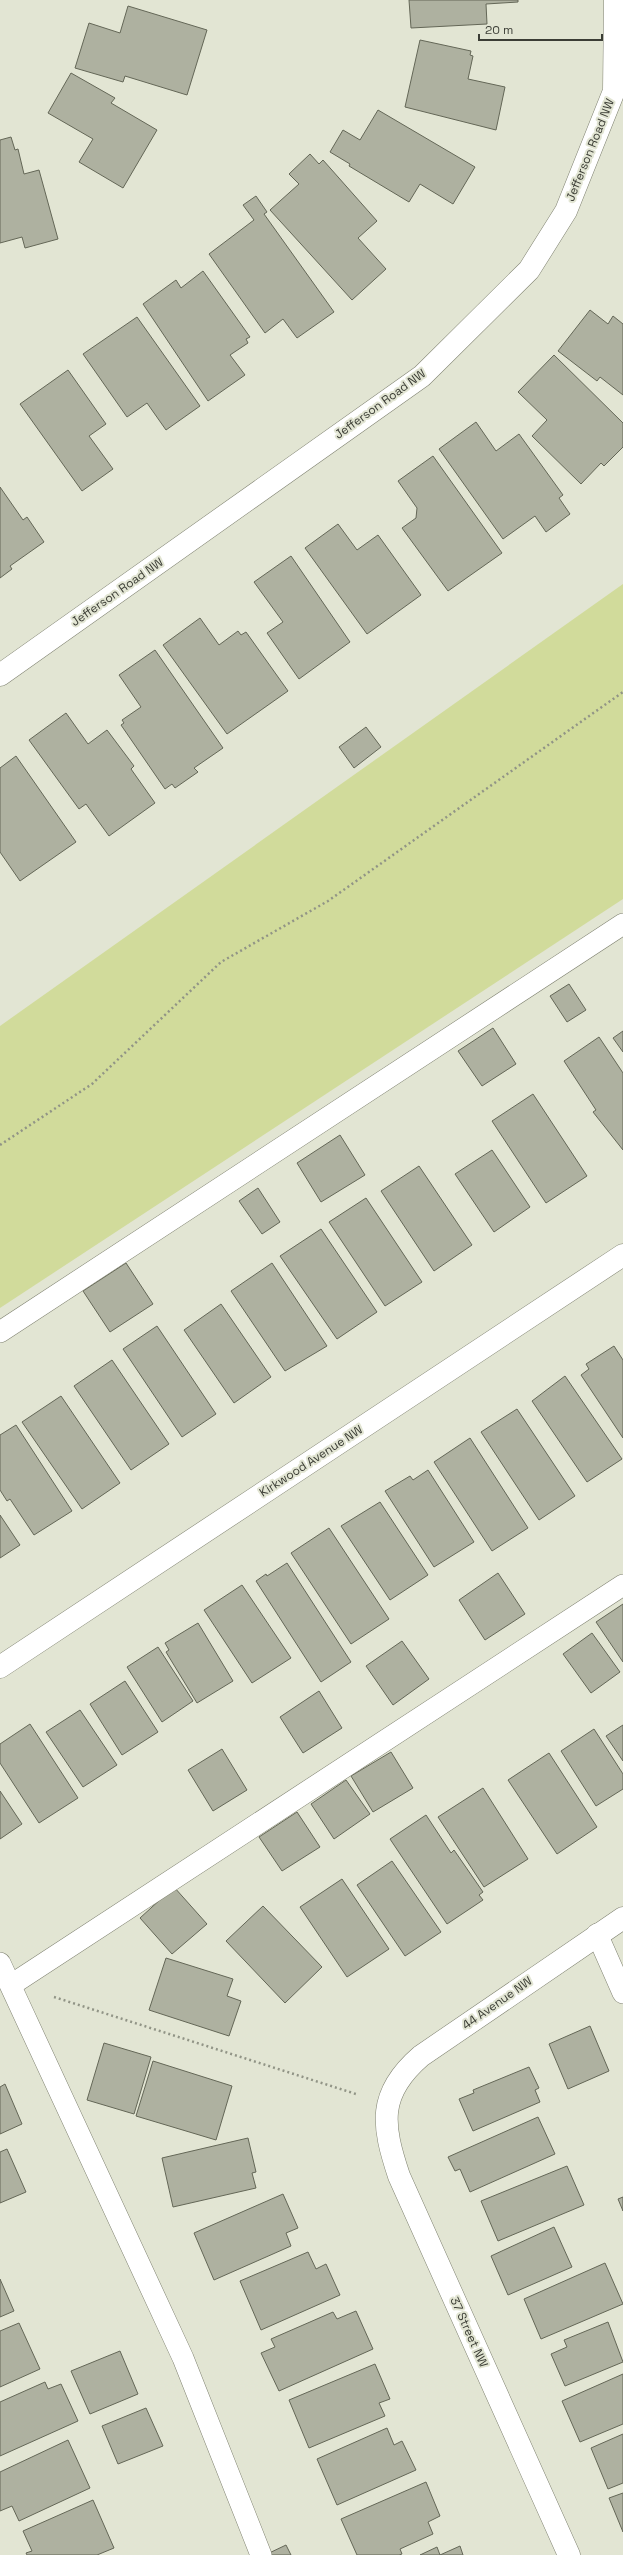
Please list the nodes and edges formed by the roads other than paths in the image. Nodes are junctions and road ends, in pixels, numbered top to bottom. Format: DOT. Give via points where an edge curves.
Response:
graph roads {
  1 [pos="615,0"];
  2 [pos="618,91"];
  3 [pos="0,675"];
  4 [pos="623,924"];
  5 [pos="623,1255"];
  6 [pos="0,1332"];
  7 [pos="623,1585"];
  8 [pos="0,1667"];
  9 [pos="623,1918"];
  10 [pos="597,1934"];
  11 [pos="0,1963"];
  12 [pos="11,1985"];
  13 [pos="623,1993"];
  14 [pos="387,2104"];
  15 [pos="261,2555"];
  16 [pos="569,2555"];
  1 -- 2 [label="street, Jefferson Road NW"];
  2 -- 3 [label="street, Jefferson Road NW" via="566,211 529,270 422,376"];
  4 -- 6 [label="lane"];
  5 -- 8 [label="street, Kirkwood Avenue NW"];
  7 -- 12 [label="lane"];
  9 -- 10 [label="street, 44 Avenue NW"];
  10 -- 13 [label="lane"];
  10 -- 14 [label="street, 44 Avenue NW" via="421,2056 406,2069 395,2084"];
  11 -- 12 [label="lane"];
  12 -- 15 [label="lane" via="182,2358"];
  14 -- 16 [label="street, 37 Street NW" via="389,2146 399,2176"];
}
